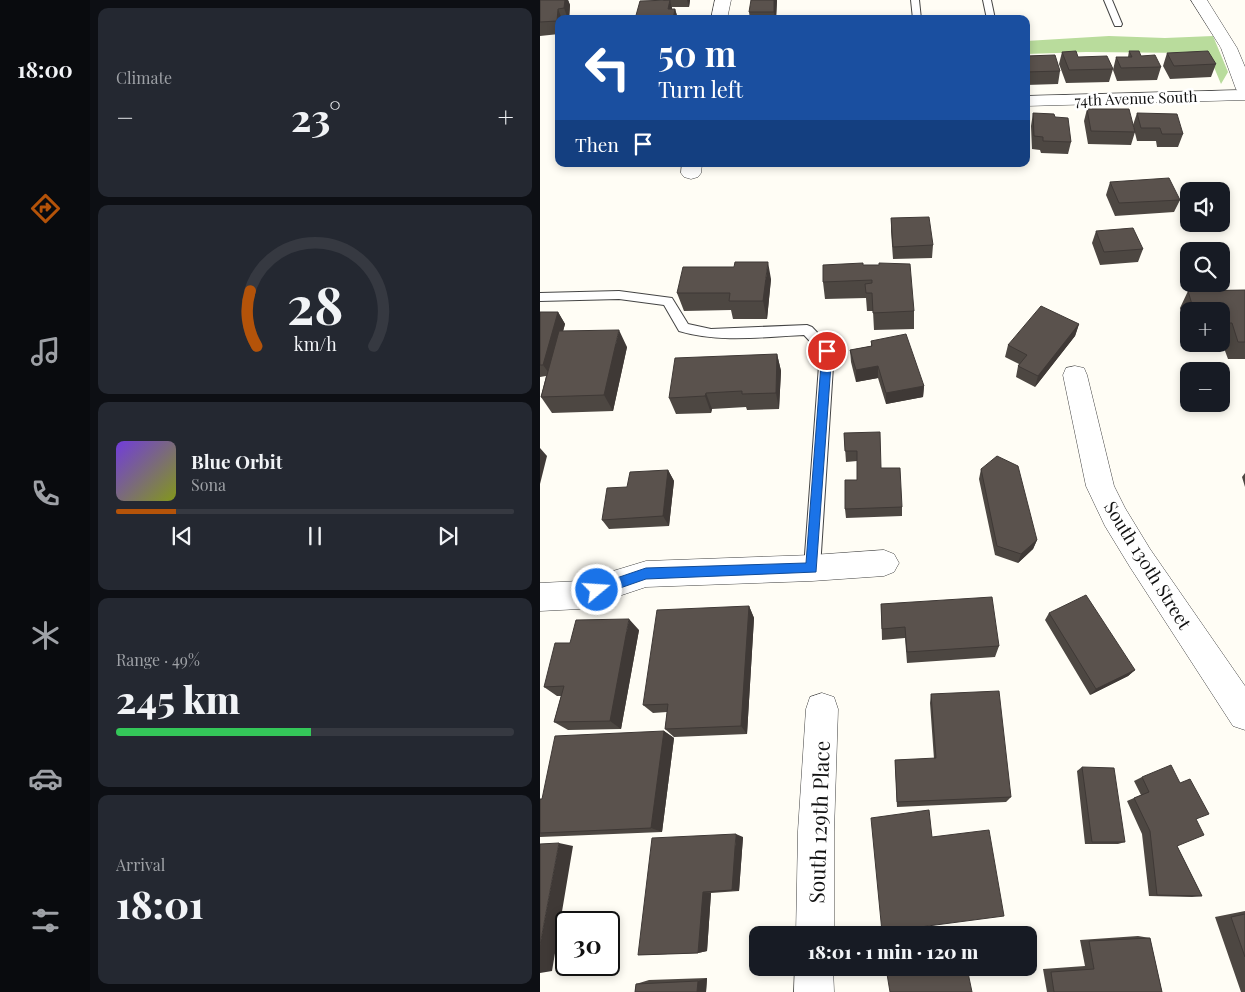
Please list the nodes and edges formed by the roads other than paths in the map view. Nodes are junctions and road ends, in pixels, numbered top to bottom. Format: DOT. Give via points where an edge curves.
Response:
graph roads {
  1 [pos="722,0"];
  2 [pos="915,0"];
  3 [pos="987,0"];
  4 [pos="1108,0"];
  5 [pos="1199,0"];
  6 [pos="720,15"];
  7 [pos="917,15"];
  8 [pos="990,15"];
  9 [pos="1118,24"];
  10 [pos="1245,89"];
  11 [pos="1245,94"];
  12 [pos="1030,101"];
  13 [pos="540,297"];
  14 [pos="1075,375"];
  15 [pos="884,563"];
  16 [pos="812,568"];
  17 [pos="540,597"];
  18 [pos="822,709"];
  19 [pos="1245,714"];
  20 [pos="815,926"];
  21 [pos="814,976"];
  22 [pos="814,992"];
  1 -- 6 [label="street"];
  2 -- 7 [label="lane"];
  3 -- 8 [label="lane"];
  4 -- 9 [label="lane"];
  5 -- 10 [label="street" via="1229,48"];
  11 -- 12 [label="street, 74th Avenue South"];
  13 -- 16 [label="lane" via="619,295 668,301 684,328 711,334 807,330 827,351"];
  14 -- 19 [label="street, South 130th Street" via="1100,486 1115,517"];
  15 -- 16 [label="street"];
  16 -- 17 [label="street" via="646,574 580,595"];
  18 -- 20 [label="street, South 129th Place"];
  21 -- 22 [label="street"];
}
